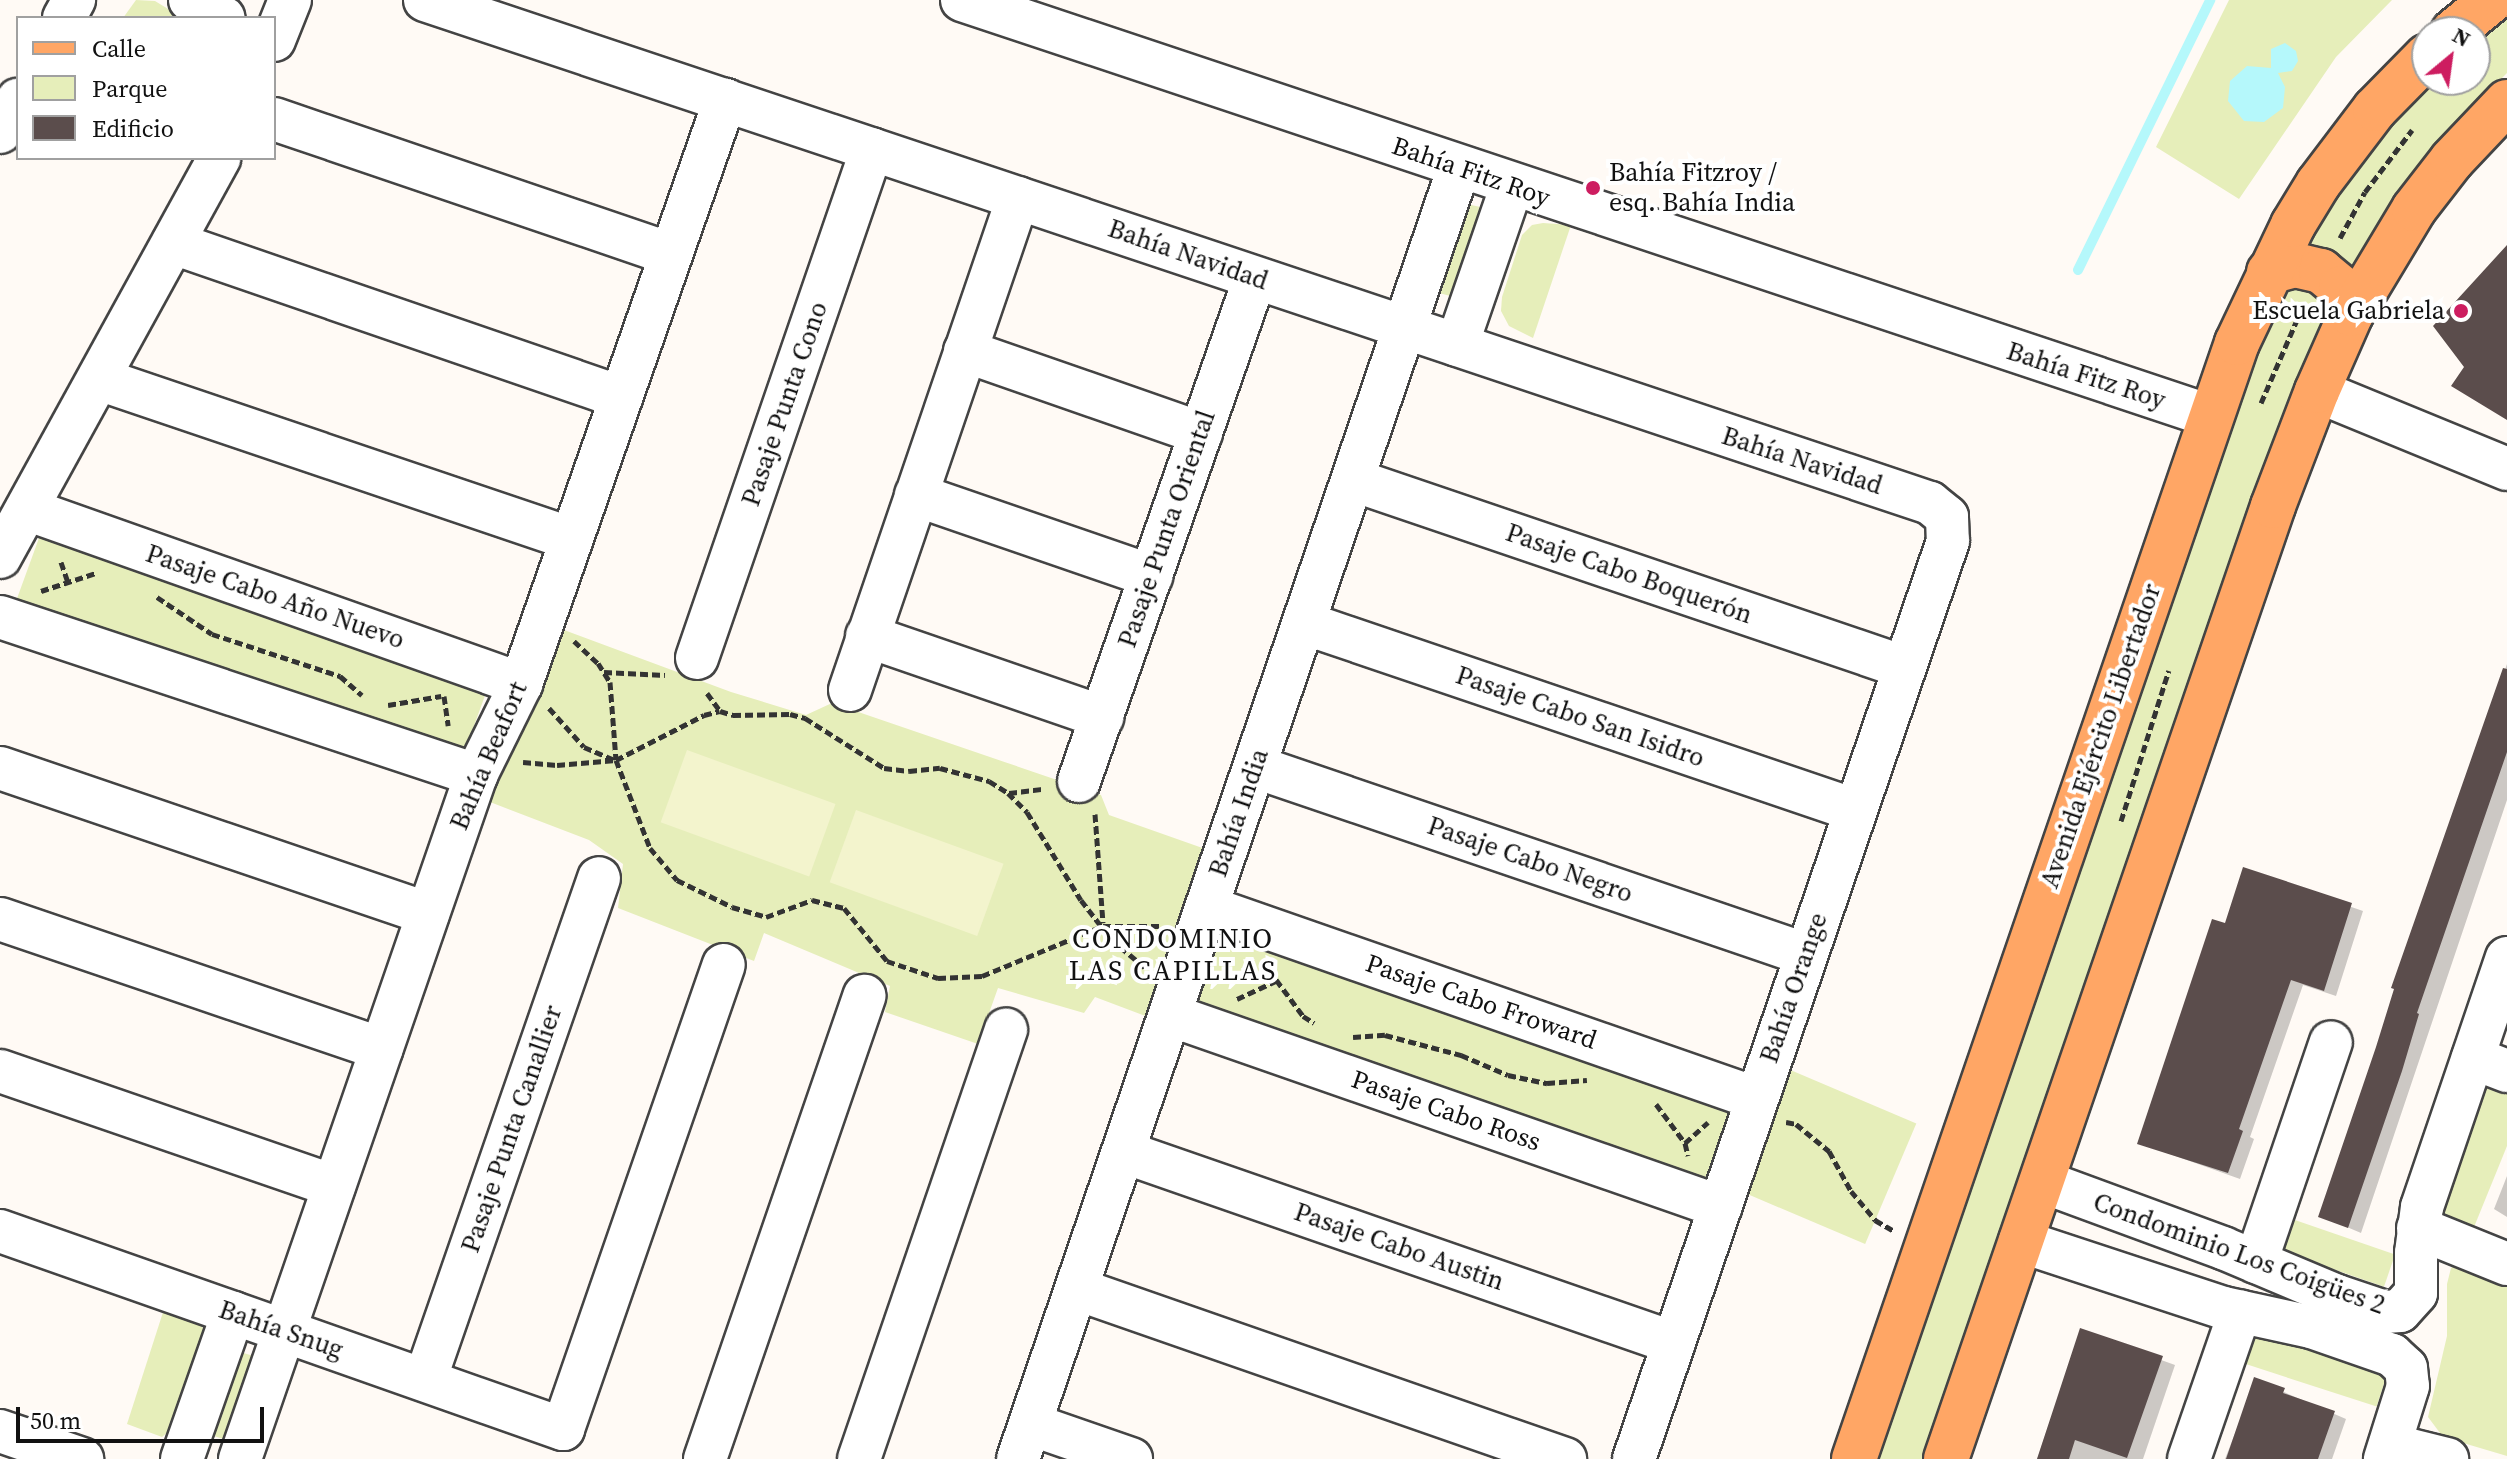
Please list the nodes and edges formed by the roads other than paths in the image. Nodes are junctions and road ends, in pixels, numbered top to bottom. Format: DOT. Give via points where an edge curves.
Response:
graph roads {
  1 [pos="190,0"];
  2 [pos="290,0"];
  3 [pos="425,0"];
  4 [pos="962,0"];
  5 [pos="2492,0"];
  6 [pos="220,16"];
  7 [pos="2472,16"];
  8 [pos="276,35"];
  9 [pos="2411,74"];
  10 [pos="725,100"];
  11 [pos="2507,102"];
  12 [pos="276,120"];
  13 [pos="872,149"];
  14 [pos="218,160"];
  15 [pos="1459,167"];
  16 [pos="1512,185"];
  17 [pos="1018,198"];
  18 [pos="173,243"];
  19 [pos="671,254"];
  20 [pos="2269,272"];
  21 [pos="1255,278"];
  22 [pos="2351,314"];
  23 [pos="1405,328"];
  24 [pos="1457,345"];
  25 [pos="965,351"];
  26 [pos="99,379"];
  27 [pos="2317,391"];
  28 [pos="621,397"];
  29 [pos="2210,416"];
  30 [pos="1201,433"];
  31 [pos="2507,469"];
  32 [pos="1353,480"];
  33 [pos="916,495"];
  34 [pos="29,510"];
  35 [pos="1947,517"];
  36 [pos="572,539"];
  37 [pos="0,557"];
  38 [pos="1151,576"];
  39 [pos="0,617"];
  40 [pos="1304,623"];
  41 [pos="867,636"];
  42 [pos="697,658"];
  43 [pos="1904,667"];
  44 [pos="519,689"];
  45 [pos="850,690"];
  46 [pos="1102,717"];
  47 [pos="1256,767"];
  48 [pos="0,768"];
  49 [pos="476,775"];
  50 [pos="1079,781"];
  51 [pos="1855,810"];
  52 [pos="599,878"];
  53 [pos="428,914"];
  54 [pos="0,919"];
  55 [pos="1203,919"];
  56 [pos="1805,954"];
  57 [pos="2507,958"];
  58 [pos="724,965"];
  59 [pos="864,996"];
  60 [pos="1170,1015"];
  61 [pos="1006,1029"];
  62 [pos="2331,1042"];
  63 [pos="381,1049"];
  64 [pos="2490,1064"];
  65 [pos="0,1071"];
  66 [pos="1753,1106"];
  67 [pos="1124,1152"];
  68 [pos="2041,1181"];
  69 [pos="334,1186"];
  70 [pos="1709,1202"];
  71 [pos="2418,1228"];
  72 [pos="0,1231"];
  73 [pos="2020,1241"];
  74 [pos="2256,1262"];
  75 [pos="2507,1264"];
  76 [pos="1077,1289"];
  77 [pos="2240,1312"];
  78 [pos="233,1313"];
  79 [pos="285,1331"];
  80 [pos="1674,1343"];
  81 [pos="425,1380"];
  82 [pos="0,1431"];
  83 [pos="1024,1442"];
  84 [pos="2388,1452"];
  85 [pos="82,1459"];
  86 [pos="182,1459"];
  87 [pos="240,1459"];
  88 [pos="705,1459"];
  89 [pos="859,1459"];
  90 [pos="1131,1459"];
  91 [pos="1565,1459"];
  92 [pos="1634,1459"];
  93 [pos="1854,1459"];
  94 [pos="1946,1459"];
  95 [pos="2189,1459"];
  96 [pos="2447,1459"];
  1 -- 6 [label="street"];
  2 -- 8 [label="street"];
  3 -- 10 [label="street, Bahía Navidad"];
  4 -- 15 [label="street, Bahía Fitz Roy"];
  5 -- 7 [label="main road"];
  9 -- 20 [label="main road, Avenida Ejército Libertador" via="2346,145"];
  10 -- 13 [label="street, Bahía Navidad"];
  10 -- 19 [label="street, Bahía Beafort"];
  11 -- 22 [label="main road" via="2414,209"];
  12 -- 19 [label="street"];
  13 -- 17 [label="street, Bahía Navidad"];
  13 -- 42 [label="street, Pasaje Punta Cono"];
  14 -- 18 [label="street"];
  15 -- 16 [label="street, Bahía Fitz Roy"];
  15 -- 23 [label="street, Bahía India"];
  16 -- 24 [label="street"];
  16 -- 29 [label="street, Bahía Fitz Roy"];
  17 -- 21 [label="street, Bahía Navidad"];
  17 -- 25 [label="street"];
  18 -- 26 [label="street"];
  18 -- 28 [label="street"];
  19 -- 28 [label="street, Bahía Beafort"];
  20 -- 22 [label="main road" via="2295,265 2321,271 2341,288"];
  20 -- 29 [label="main road, Avenida Ejército Libertador"];
  21 -- 23 [label="street, Bahía Navidad"];
  21 -- 30 [label="street, Pasaje Punta Oriental"];
  22 -- 27 [label="main road"];
  23 -- 24 [label="street, Bahía Navidad"];
  23 -- 32 [label="street, Bahía India"];
  24 -- 35 [label="street, Bahía Navidad" via="1930,503"];
  25 -- 30 [label="street"];
  25 -- 33 [label="street"];
  26 -- 34 [label="street"];
  26 -- 36 [label="street"];
  27 -- 31 [label="street"];
  27 -- 68 [label="main road"];
  28 -- 36 [label="street, Bahía Beafort"];
  29 -- 93 [label="main road, Avenida Ejército Libertador"];
  30 -- 38 [label="street, Pasaje Punta Oriental"];
  32 -- 40 [label="street, Bahía India"];
  32 -- 43 [label="street, Pasaje Cabo Boquerón"];
  33 -- 38 [label="street"];
  33 -- 41 [label="street"];
  34 -- 37 [label="street"];
  34 -- 44 [label="street, Pasaje Cabo Año Nuevo"];
  35 -- 43 [label="street, Bahía Orange" via="1950,533"];
  36 -- 44 [label="street, Bahía Beafort"];
  38 -- 46 [label="street, Pasaje Punta Oriental"];
  39 -- 49 [label="street"];
  40 -- 47 [label="street, Bahía India"];
  40 -- 51 [label="street, Pasaje Cabo San Isidro"];
  41 -- 45 [label="street"];
  41 -- 46 [label="street"];
  43 -- 51 [label="street, Bahía Orange"];
  44 -- 49 [label="street, Bahía Beafort"];
  46 -- 50 [label="street, Pasaje Punta Oriental"];
  47 -- 55 [label="street, Bahía India"];
  47 -- 56 [label="street, Pasaje Cabo Negro"];
  48 -- 53 [label="street"];
  49 -- 53 [label="street, Bahía Beafort"];
  51 -- 56 [label="street, Bahía Orange"];
  52 -- 81 [label="street, Pasaje Punta Canallier"];
  53 -- 63 [label="street, Bahía Beafort"];
  54 -- 63 [label="street"];
  55 -- 60 [label="street, Bahía India"];
  55 -- 66 [label="street, Pasaje Cabo Froward"];
  56 -- 66 [label="street, Bahía Orange"];
  57 -- 64 [label="street, Condominio Los Coigües 2"];
  58 -- 81 [label="street, Bahía Snug" via="563,1429"];
  59 -- 88 [label="street"];
  60 -- 67 [label="street, Bahía India"];
  60 -- 70 [label="street, Pasaje Cabo Ross"];
  61 -- 89 [label="street"];
  62 -- 74 [label="street"];
  63 -- 69 [label="street, Bahía Beafort"];
  64 -- 71 [label="street, Condominio Los Coigües 2" via="2428,1185"];
  65 -- 69 [label="street"];
  66 -- 70 [label="street, Bahía Orange"];
  67 -- 76 [label="street, Bahía India"];
  67 -- 80 [label="street, Pasaje Cabo Austin"];
  68 -- 73 [label="main road"];
  68 -- 74 [label="street, Condominio Los Coigües 2"];
  69 -- 79 [label="street, Bahía Beafort"];
  70 -- 80 [label="street, Bahía Orange"];
  71 -- 74 [label="street, Condominio Los Coigües 2" via="2416,1293 2407,1307 2393,1313"];
  71 -- 75 [label="street"];
  72 -- 78 [label="street, Bahía Snug"];
  73 -- 77 [label="street"];
  73 -- 94 [label="main road"];
  76 -- 83 [label="street, Bahía India"];
  76 -- 91 [label="street"];
  77 -- 84 [label="street" via="2311,1327 2400,1360 2408,1386"];
  77 -- 95 [label="street"];
  78 -- 79 [label="street, Bahía Snug"];
  78 -- 86 [label="street"];
  79 -- 81 [label="street, Bahía Snug"];
  79 -- 87 [label="street, Bahía Beafort"];
  80 -- 92 [label="street, Bahía Orange"];
  82 -- 85 [label="street"];
  83 -- 90 [label="street"];
  84 -- 96 [label="street"];
}
